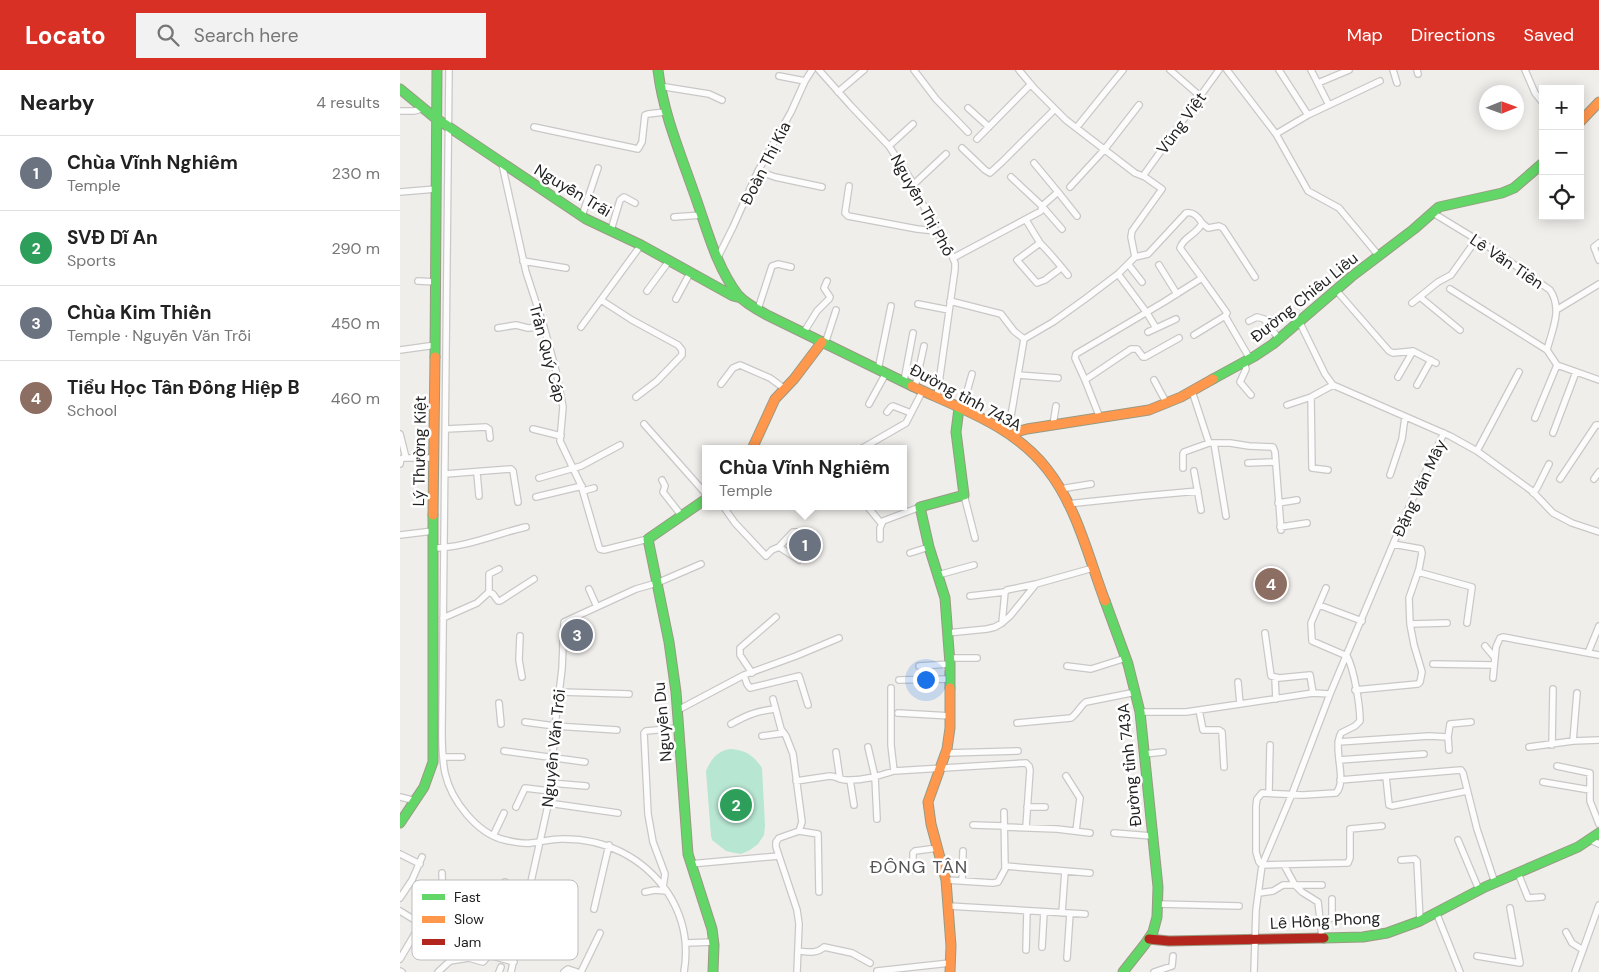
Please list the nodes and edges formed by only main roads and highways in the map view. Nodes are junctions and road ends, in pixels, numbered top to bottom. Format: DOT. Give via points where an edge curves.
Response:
graph roads {
  1 [pos="437,70"];
  2 [pos="658,70"];
  3 [pos="400,89"];
  4 [pos="1598,106"];
  5 [pos="1584,118"];
  6 [pos="436,119"];
  7 [pos="1539,166"];
  8 [pos="741,298"];
  9 [pos="824,343"];
  10 [pos="961,408"];
  11 [pos="1009,434"];
  12 [pos="754,445"];
  13 [pos="702,502"];
  14 [pos="400,823"];
  15 [pos="1599,833"];
  16 [pos="1595,842"];
  17 [pos="1149,939"];
  18 [pos="950,968"];
  19 [pos="714,972"];
  20 [pos="1123,972"];
  1 -- 6 [label="main road, Lý Thường Kiệt"];
  2 -- 8 [label="main road, Đường tỉnh 743A" via="666,112 702,215 728,279"];
  3 -- 6 [label="main road, Nguyễn Trãi"];
  4 -- 5 [label="main road"];
  6 -- 8 [label="main road, Nguyễn Trãi" via="582,216"];
  6 -- 14 [label="main road, Lý Thường Kiệt" via="433,737 428,781"];
  7 -- 11 [label="main road, Đường Chiêu Liêu" via="1514,188 1502,193 1439,208 1279,339 1192,391 1149,410"];
  8 -- 9 [label="main road, Đường tỉnh 743A"];
  9 -- 10 [label="main road, Đường tỉnh 743A"];
  9 -- 12 [label="main road" via="776,399"];
  10 -- 11 [label="main road, Đường tỉnh 743A"];
  10 -- 18 [label="main road" via="956,432 964,495 920,507 928,547 945,598 950,661 950,728 946,753 928,802 930,824 946,880"];
  11 -- 17 [label="main road, Đường tỉnh 743A" via="1034,454 1060,489 1077,525 1136,692 1158,887 1155,927"];
  13 -- 19 [label="main road, Nguyễn Du" via="648,539 676,692 690,864 712,928"];
  15 -- 16 [label="main road, Lê Hồng Phong"];
  16 -- 17 [label="main road, Lê Hồng Phong" via="1518,872 1420,921 1383,934 1322,938"];
  17 -- 20 [label="main road, Đường tỉnh 743A"];
}
